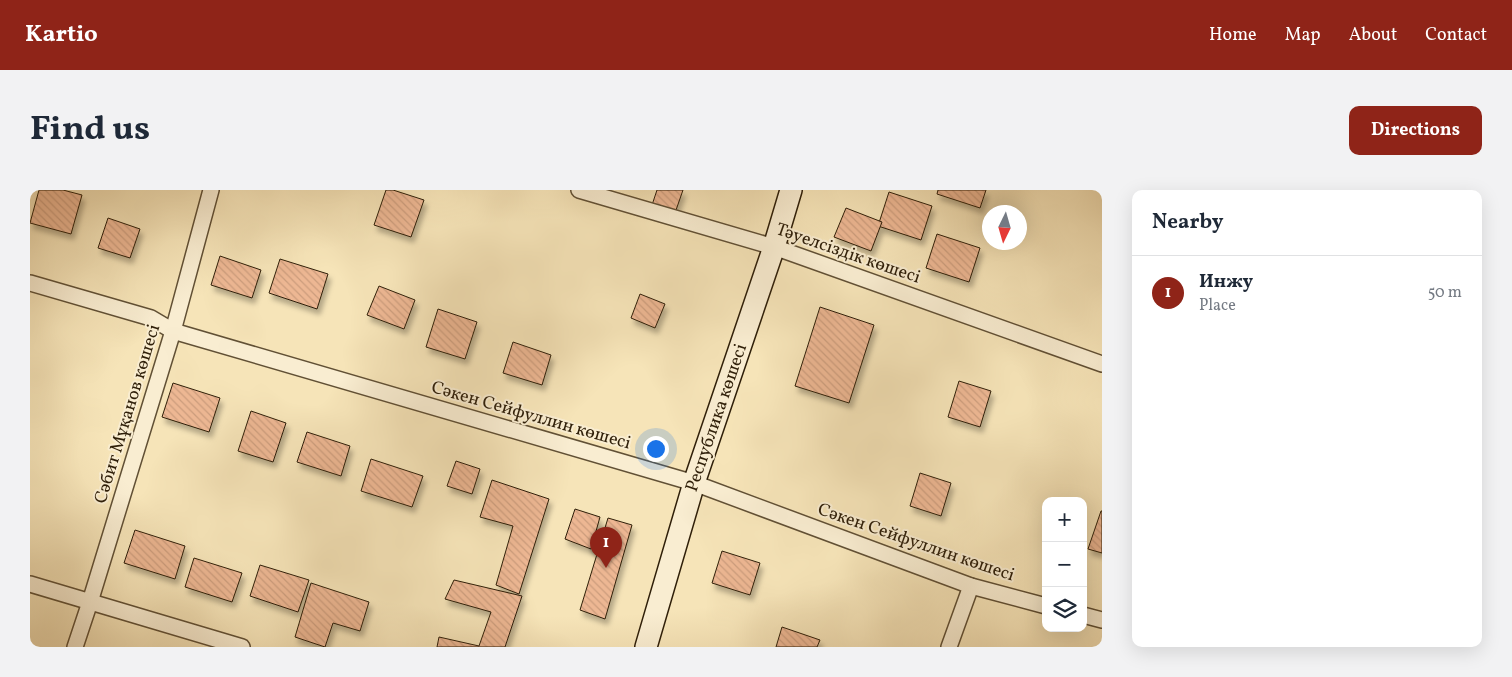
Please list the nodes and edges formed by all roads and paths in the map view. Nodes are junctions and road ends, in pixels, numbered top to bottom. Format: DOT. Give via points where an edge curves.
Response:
graph roads {
  1 [pos="211,190"];
  2 [pos="579,190"];
  3 [pos="791,190"];
  4 [pos="774,247"];
  5 [pos="30,283"];
  6 [pos="173,331"];
  7 [pos="1102,364"];
  8 [pos="694,483"];
  9 [pos="30,584"];
  10 [pos="971,586"];
  11 [pos="90,602"];
  12 [pos="1042,605"];
  13 [pos="1087,617"];
  14 [pos="1102,620"];
  15 [pos="75,647"];
  16 [pos="242,647"];
  17 [pos="646,647"];
  18 [pos="949,647"];
  1 -- 6 [label="street, Сәбит Мұқанов көшесі"];
  2 -- 4 [label="street, Тәуелсіздік көшесі"];
  3 -- 4 [label="street, Республика көшесі"];
  4 -- 7 [label="street, Тәуелсіздік көшесі"];
  4 -- 8 [label="street, Республика көшесі"];
  5 -- 6 [label="street, Сәкен Сейфуллин көшесі" via="151,318"];
  6 -- 8 [label="street, Сәкен Сейфуллин көшесі"];
  6 -- 11 [label="street, Сәбит Мұқанов көшесі"];
  8 -- 10 [label="street, Сәкен Сейфуллин көшесі"];
  8 -- 17 [label="street, Республика көшесі"];
  9 -- 11 [label="street"];
  10 -- 12 [label="street, Сәкен Сейфуллин көшесі"];
  10 -- 18 [label="street"];
  11 -- 15 [label="street, Сәбит Мұқанов көшесі"];
  11 -- 16 [label="street"];
  13 -- 14 [label="street"];
}
